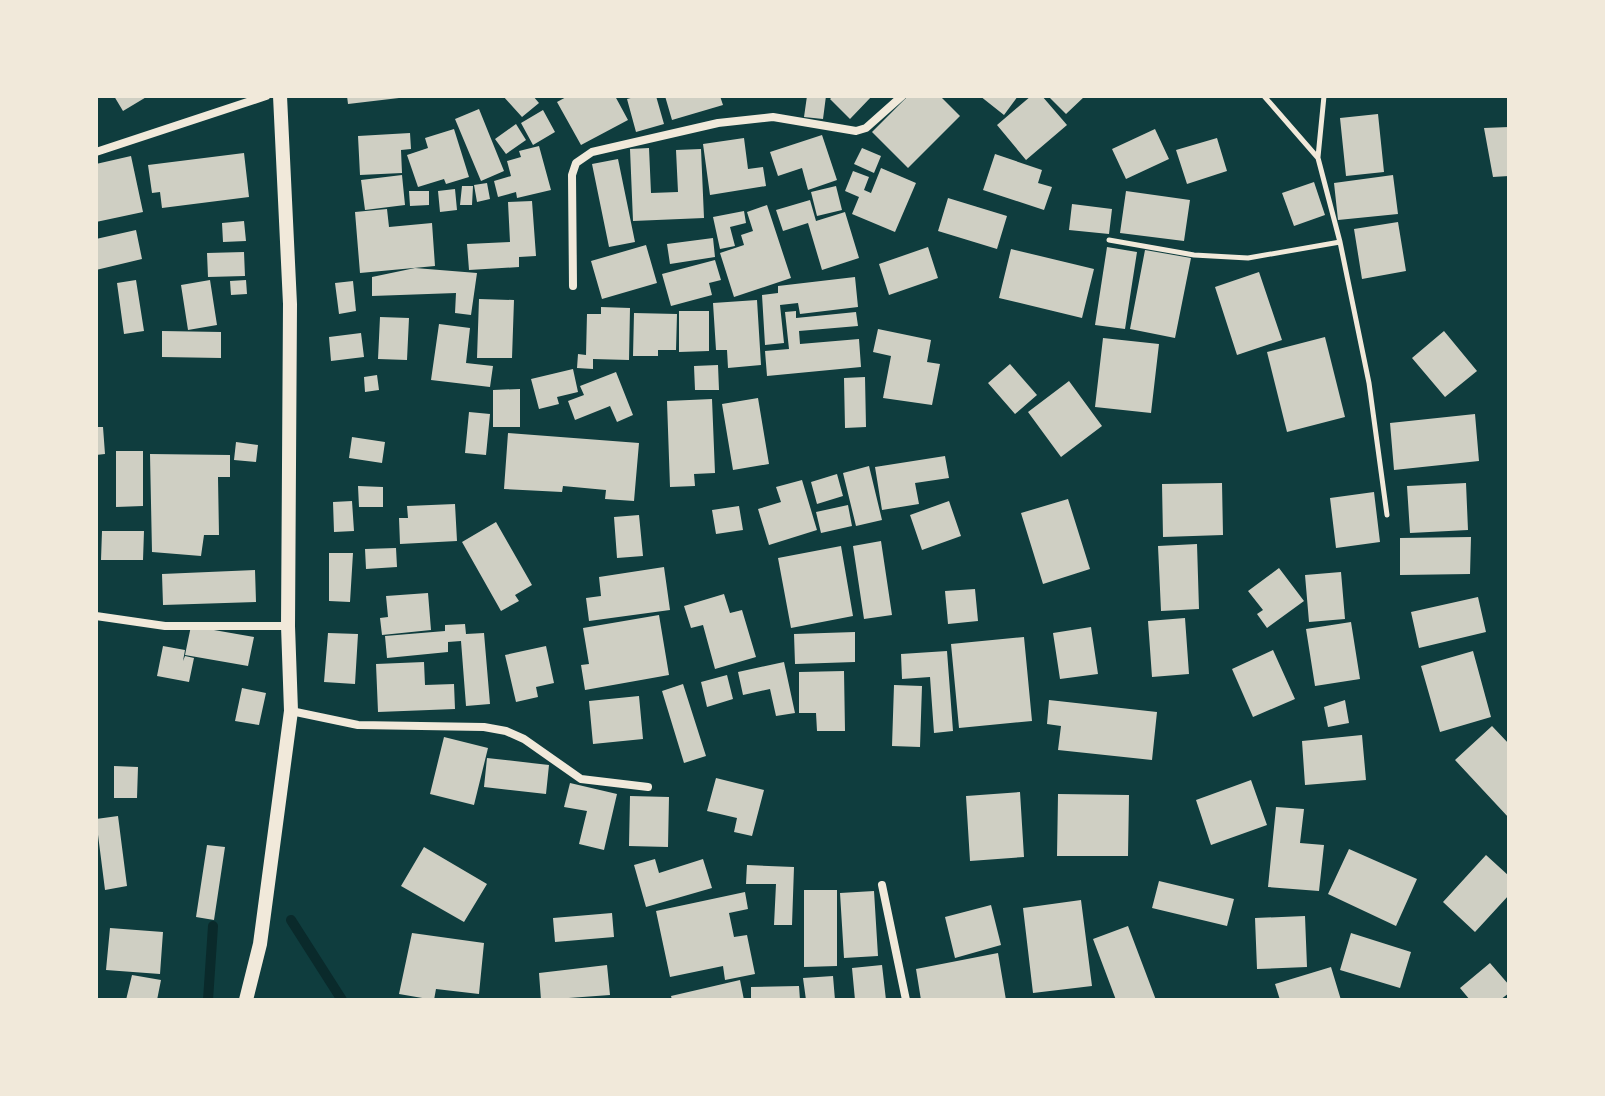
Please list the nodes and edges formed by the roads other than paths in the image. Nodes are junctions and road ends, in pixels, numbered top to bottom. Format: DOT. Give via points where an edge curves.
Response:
graph roads {
  1 [pos="266,96"];
  2 [pos="280,96"];
  3 [pos="902,96"];
  4 [pos="96,152"];
  5 [pos="573,286"];
  6 [pos="96,616"];
  7 [pos="288,626"];
  8 [pos="291,711"];
  9 [pos="648,787"];
  10 [pos="882,885"];
  11 [pos="246,1000"];
  12 [pos="906,1000"];
  1 -- 4 [label="street"];
  2 -- 7 [label="street" via="290,304"];
  3 -- 5 [label="street" via="856,131 773,117 718,123 592,152 576,163 572,175"];
  6 -- 7 [label="street" via="165,626"];
  7 -- 8 [label="street"];
  8 -- 9 [label="street" via="358,725 506,731 581,779"];
  8 -- 11 [label="street" via="260,944"];
  10 -- 12 [label="street"];
}
